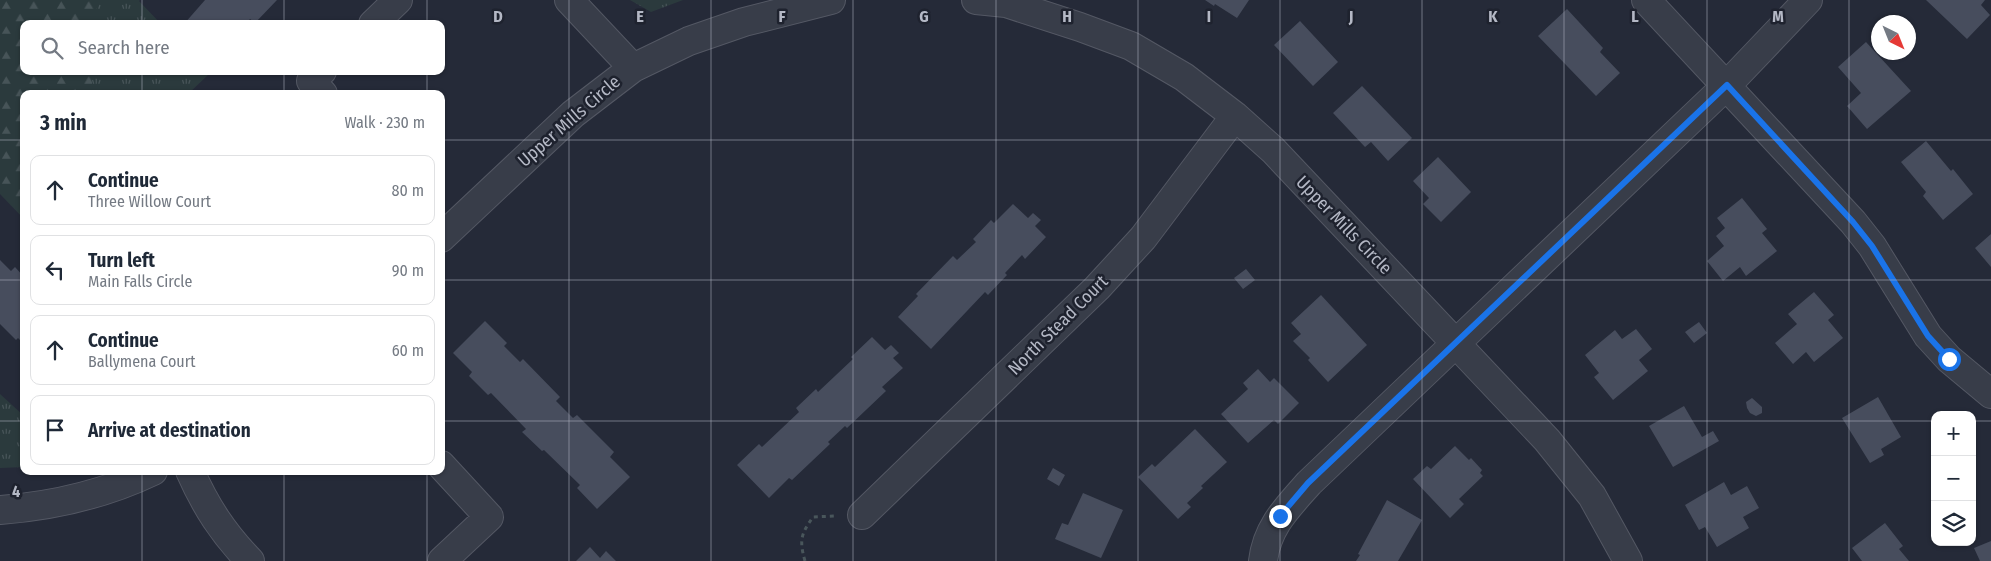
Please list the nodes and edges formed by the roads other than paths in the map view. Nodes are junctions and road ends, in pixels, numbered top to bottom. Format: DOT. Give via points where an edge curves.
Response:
graph roads {
  1 [pos="398,0"];
  2 [pos="569,0"];
  3 [pos="831,0"];
  4 [pos="976,0"];
  5 [pos="1646,0"];
  6 [pos="1808,0"];
  7 [pos="376,20"];
  8 [pos="633,68"];
  9 [pos="318,75"];
  10 [pos="1727,85"];
  11 [pos="320,90"];
  12 [pos="1234,116"];
  13 [pos="445,227"];
  14 [pos="1456,342"];
  15 [pos="1991,394"];
  16 [pos="445,469"];
  17 [pos="143,475"];
  18 [pos="192,475"];
  19 [pos="0,510"];
  20 [pos="862,515"];
  21 [pos="250,561"];
  22 [pos="442,561"];
  23 [pos="1263,561"];
  24 [pos="1628,561"];
  1 -- 7 [label="street"];
  2 -- 8 [label="street"];
  3 -- 8 [label="street, Upper Mills Circle" via="744,22 689,41"];
  4 -- 12 [label="street, Upper Mills Circle" via="1006,3 1131,46 1184,77"];
  5 -- 10 [label="street"];
  6 -- 10 [label="street"];
  8 -- 13 [label="street, Upper Mills Circle" via="573,114"];
  9 -- 11 [label="street" via="312,81"];
  10 -- 14 [label="street"];
  10 -- 15 [label="street" via="1853,222 1872,246 1928,336 1949,359"];
  12 -- 14 [label="street, Upper Mills Circle" via="1272,150"];
  12 -- 20 [label="street, North Stead Court" via="1143,238 1097,288"];
  14 -- 23 [label="street" via="1308,483 1280,516 1265,544"];
  14 -- 24 [label="street, Upper Mills Circle" via="1548,440 1592,496"];
  16 -- 22 [label="street" via="489,516"];
  17 -- 19 [label="street" via="100,493 54,504"];
  18 -- 21 [label="street" via="209,510"];
}
